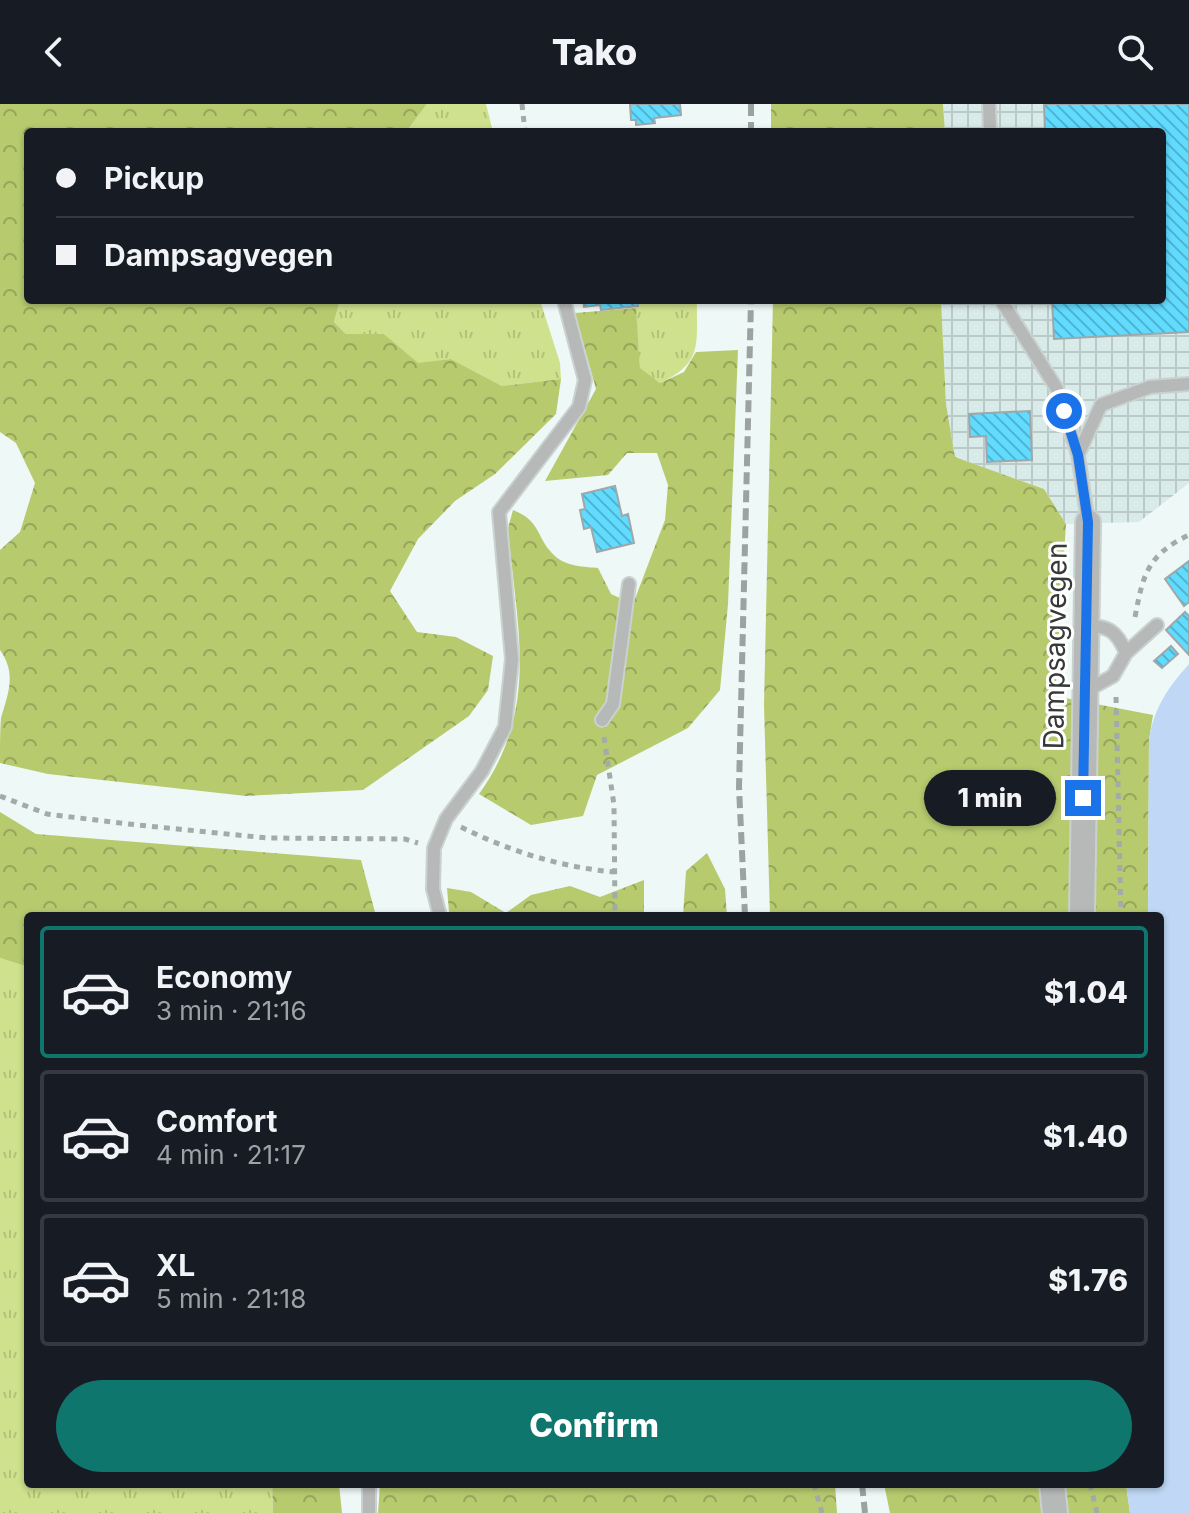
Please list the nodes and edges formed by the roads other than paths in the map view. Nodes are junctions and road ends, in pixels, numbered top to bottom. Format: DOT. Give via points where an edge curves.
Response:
graph roads {
  1 [pos="989,104"];
  2 [pos="990,128"];
  3 [pos="565,304"];
  4 [pos="1004,304"];
  5 [pos="1189,384"];
  6 [pos="1078,455"];
  7 [pos="1088,522"];
  8 [pos="629,584"];
  9 [pos="1157,625"];
  10 [pos="1084,626"];
  11 [pos="1126,653"];
  12 [pos="1083,693"];
  13 [pos="602,720"];
  14 [pos="439,912"];
  15 [pos="1082,912"];
  16 [pos="369,1488"];
  17 [pos="1052,1488"];
  18 [pos="369,1513"];
  19 [pos="1055,1513"];
  1 -- 2 [label="lane"];
  3 -- 14 [label="lane" via="585,380 579,407 499,512 512,659 505,727 482,771 446,819 434,848 433,889"];
  4 -- 6 [label="lane" via="1057,389"];
  5 -- 6 [label="lane" via="1150,387 1101,405"];
  6 -- 7 [label="lane"];
  7 -- 10 [label="street, Dampsagvegen"];
  8 -- 13 [label="lane" via="613,704"];
  9 -- 11 [label="lane"];
  10 -- 11 [label="lane" via="1102,625 1119,635"];
  10 -- 12 [label="street, Dampsagvegen"];
  11 -- 12 [label="lane" via="1113,676"];
  12 -- 15 [label="street, Dampsagvegen"];
  16 -- 18 [label="lane"];
  17 -- 19 [label="street"];
}
